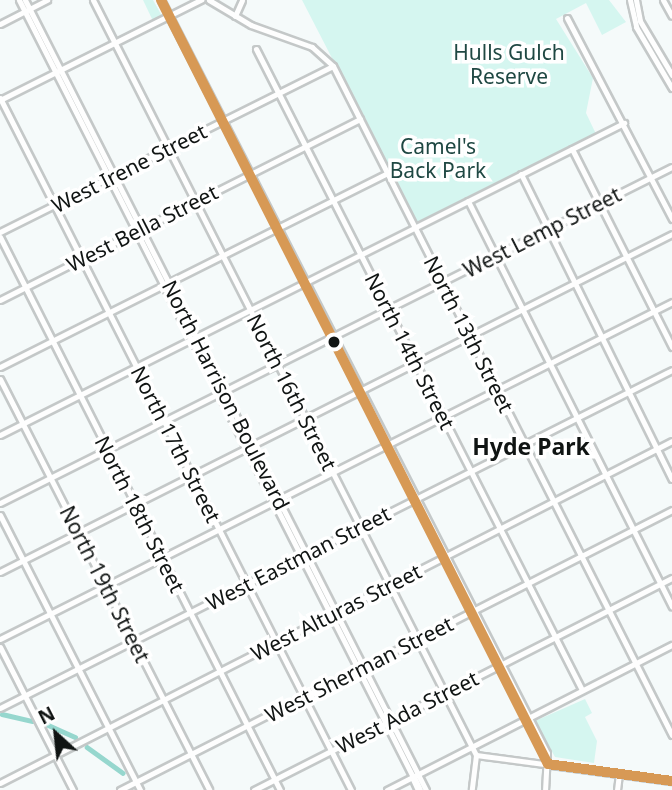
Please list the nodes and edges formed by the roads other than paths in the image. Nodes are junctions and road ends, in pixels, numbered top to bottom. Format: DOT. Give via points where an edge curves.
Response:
graph roads {
  1 [pos="19,0"];
  2 [pos="25,0"];
  3 [pos="47,0"];
  4 [pos="93,0"];
  5 [pos="161,0"];
  6 [pos="201,0"];
  7 [pos="209,0"];
  8 [pos="242,0"];
  9 [pos="630,0"];
  10 [pos="636,0"];
  11 [pos="656,0"];
  12 [pos="664,3"];
  13 [pos="27,10"];
  14 [pos="170,15"];
  15 [pos="235,16"];
  16 [pos="672,16"];
  17 [pos="566,18"];
  18 [pos="0,24"];
  19 [pos="115,43"];
  20 [pos="257,49"];
  21 [pos="333,66"];
  22 [pos="58,71"];
  23 [pos="672,75"];
  24 [pos="672,88"];
  25 [pos="278,93"];
  26 [pos="0,99"];
  27 [pos="360,119"];
  28 [pos="224,120"];
  29 [pos="624,123"];
  30 [pos="306,146"];
  31 [pos="168,148"];
  32 [pos="572,149"];
  33 [pos="672,167"];
  34 [pos="388,173"];
  35 [pos="251,174"];
  36 [pos="521,174"];
  37 [pos="111,176"];
  38 [pos="651,177"];
  39 [pos="333,200"];
  40 [pos="468,201"];
  41 [pos="195,202"];
  42 [pos="599,203"];
  43 [pos="55,205"];
  44 [pos="672,219"];
  45 [pos="416,227"];
  46 [pos="278,228"];
  47 [pos="547,229"];
  48 [pos="139,230"];
  49 [pos="672,234"];
  50 [pos="0,235"];
  51 [pos="361,254"];
  52 [pos="495,255"];
  53 [pos="223,256"];
  54 [pos="626,257"];
  55 [pos="82,259"];
  56 [pos="443,281"];
  57 [pos="306,282"];
  58 [pos="574,283"];
  59 [pos="166,284"];
  60 [pos="25,287"];
  61 [pos="0,300"];
  62 [pos="672,302"];
  63 [pos="388,309"];
  64 [pos="522,309"];
  65 [pos="250,310"];
  66 [pos="654,312"];
  67 [pos="109,313"];
  68 [pos="470,335"];
  69 [pos="333,337"];
  70 [pos="193,338"];
  71 [pos="601,338"];
  72 [pos="52,341"];
  73 [pos="672,347"];
  74 [pos="415,363"];
  75 [pos="278,364"];
  76 [pos="550,364"];
  77 [pos="0,367"];
  78 [pos="137,367"];
  79 [pos="672,370"];
  80 [pos="0,379"];
  81 [pos="360,390"];
  82 [pos="498,390"];
  83 [pos="629,392"];
  84 [pos="221,393"];
  85 [pos="79,396"];
  86 [pos="443,417"];
  87 [pos="305,418"];
  88 [pos="577,418"];
  89 [pos="164,421"];
  90 [pos="23,424"];
  91 [pos="0,435"];
  92 [pos="672,441"];
  93 [pos="524,444"];
  94 [pos="388,445"];
  95 [pos="248,446"];
  96 [pos="657,449"];
  97 [pos="108,450"];
  98 [pos="471,471"];
  99 [pos="333,473"];
  100 [pos="191,475"];
  101 [pos="606,475"];
  102 [pos="51,478"];
  103 [pos="672,478"];
  104 [pos="416,499"];
  105 [pos="276,501"];
  106 [pos="554,501"];
  107 [pos="0,503"];
  108 [pos="135,503"];
  109 [pos="672,510"];
  110 [pos="0,515"];
  111 [pos="360,527"];
  112 [pos="500,529"];
  113 [pos="633,529"];
  114 [pos="219,530"];
  115 [pos="78,532"];
  116 [pos="303,555"];
  117 [pos="582,555"];
  118 [pos="445,557"];
  119 [pos="162,558"];
  120 [pos="23,560"];
  121 [pos="0,572"];
  122 [pos="672,578"];
  123 [pos="527,583"];
  124 [pos="660,583"];
  125 [pos="247,584"];
  126 [pos="390,585"];
  127 [pos="106,586"];
  128 [pos="672,607"];
  129 [pos="609,610"];
  130 [pos="472,611"];
  131 [pos="190,612"];
  132 [pos="51,614"];
  133 [pos="333,614"];
  134 [pos="555,637"];
  135 [pos="0,639"];
  136 [pos="417,639"];
  137 [pos="134,641"];
  138 [pos="276,642"];
  139 [pos="672,645"];
  140 [pos="0,647"];
  141 [pos="636,663"];
  142 [pos="500,665"];
  143 [pos="78,668"];
  144 [pos="361,668"];
  145 [pos="220,671"];
  146 [pos="582,690"];
  147 [pos="444,693"];
  148 [pos="24,695"];
  149 [pos="304,696"];
  150 [pos="163,700"];
  151 [pos="0,708"];
  152 [pos="527,718"];
  153 [pos="388,722"];
  154 [pos="247,725"];
  155 [pos="108,728"];
  156 [pos="672,735"];
  157 [pos="486,739"];
  158 [pos="472,746"];
  159 [pos="331,751"];
  160 [pos="191,754"];
  161 [pos="55,755"];
  162 [pos="476,755"];
  163 [pos="490,756"];
  164 [pos="548,764"];
  165 [pos="619,774"];
  166 [pos="415,775"];
  167 [pos="275,779"];
  168 [pos="1,781"];
  169 [pos="672,781"];
  170 [pos="136,782"];
  171 [pos="472,789"];
  172 [pos="6,790"];
  173 [pos="72,790"];
  174 [pos="120,790"];
  175 [pos="140,790"];
  176 [pos="209,790"];
  177 [pos="254,790"];
  178 [pos="280,790"];
  179 [pos="351,790"];
  180 [pos="387,790"];
  181 [pos="419,790"];
  182 [pos="426,790"];
  183 [pos="544,790"];
  184 [pos="617,790"];
  1 -- 13 [label="street, North Harrison Boulevard"];
  2 -- 13 [label="street, North Harrison Boulevard"];
  3 -- 13 [label="street"];
  4 -- 19 [label="street, North 16th Street"];
  5 -- 14 [label="street"];
  6 -- 14 [label="street"];
  7 -- 15 [label="street"];
  8 -- 15 [label="street"];
  9 -- 24 [label="street" via="636,27"];
  10 -- 23 [label="street" via="640,21"];
  11 -- 12 [label="street"];
  12 -- 16 [label="street"];
  13 -- 18 [label="street"];
  13 -- 22 [label="street, North Harrison Boulevard"];
  14 -- 19 [label="street"];
  14 -- 28 [label="street"];
  15 -- 21 [label="street, North 13th Street" via="317,50"];
  17 -- 29 [label="street"];
  19 -- 22 [label="street"];
  19 -- 31 [label="street, North 16th Street"];
  20 -- 25 [label="street, North 14th Street"];
  21 -- 25 [label="street, West Irene Street"];
  21 -- 27 [label="street, North 13th Street"];
  22 -- 26 [label="street"];
  22 -- 37 [label="street, North Harrison Boulevard"];
  25 -- 28 [label="street, West Irene Street"];
  25 -- 30 [label="street, North 14th Street"];
  26 -- 43 [label="street, North 17th Street"];
  27 -- 30 [label="street, West Bella Street"];
  27 -- 34 [label="street, North 13th Street"];
  28 -- 31 [label="street, West Irene Street"];
  28 -- 35 [label="street"];
  29 -- 32 [label="street"];
  29 -- 38 [label="street"];
  30 -- 35 [label="street, West Bella Street"];
  30 -- 39 [label="street, North 14th Street"];
  31 -- 37 [label="street, West Irene Street"];
  31 -- 41 [label="street, North 16th Street"];
  32 -- 36 [label="street"];
  32 -- 42 [label="street"];
  33 -- 38 [label="street, West Lemp Street"];
  34 -- 39 [label="street"];
  34 -- 45 [label="street, North 13th Street"];
  35 -- 41 [label="street, West Bella Street"];
  35 -- 46 [label="street"];
  36 -- 40 [label="street"];
  36 -- 47 [label="street"];
  37 -- 43 [label="street, West Irene Street"];
  37 -- 48 [label="street, North Harrison Boulevard"];
  38 -- 42 [label="street, West Lemp Street"];
  38 -- 44 [label="street"];
  39 -- 46 [label="street"];
  39 -- 51 [label="street, North 14th Street"];
  40 -- 45 [label="street"];
  40 -- 52 [label="street"];
  41 -- 48 [label="street, West Bella Street"];
  41 -- 53 [label="street, North 16th Street"];
  42 -- 47 [label="street, West Lemp Street"];
  42 -- 54 [label="street"];
  43 -- 50 [label="street, West Irene Street"];
  43 -- 55 [label="street, North 17th Street"];
  45 -- 51 [label="street"];
  45 -- 56 [label="street, North 13th Street"];
  46 -- 53 [label="street"];
  46 -- 57 [label="street"];
  47 -- 52 [label="street, West Lemp Street"];
  47 -- 58 [label="street"];
  48 -- 55 [label="street, West Bella Street"];
  48 -- 59 [label="street, North Harrison Boulevard"];
  49 -- 54 [label="street"];
  50 -- 60 [label="street, North 18th Street"];
  51 -- 57 [label="street"];
  51 -- 63 [label="street, North 14th Street"];
  52 -- 56 [label="street, West Lemp Street"];
  52 -- 64 [label="street"];
  53 -- 59 [label="street"];
  53 -- 65 [label="street, North 16th Street"];
  54 -- 58 [label="street"];
  54 -- 66 [label="street"];
  55 -- 60 [label="street, West Bella Street"];
  55 -- 67 [label="street, North 17th Street"];
  56 -- 63 [label="street, West Lemp Street"];
  56 -- 68 [label="street, North 13th Street"];
  57 -- 65 [label="street"];
  57 -- 69 [label="street"];
  58 -- 64 [label="street"];
  58 -- 71 [label="street"];
  59 -- 67 [label="street"];
  59 -- 70 [label="street, North Harrison Boulevard"];
  60 -- 61 [label="street, West Bella Street"];
  60 -- 72 [label="street, North 18th Street"];
  62 -- 66 [label="street"];
  63 -- 69 [label="street, West Lemp Street"];
  63 -- 74 [label="street, North 14th Street"];
  64 -- 68 [label="street"];
  64 -- 76 [label="street"];
  65 -- 70 [label="street"];
  65 -- 75 [label="street, North 16th Street"];
  66 -- 71 [label="street"];
  66 -- 73 [label="street"];
  67 -- 72 [label="street"];
  67 -- 78 [label="street, North 17th Street"];
  68 -- 74 [label="street"];
  68 -- 82 [label="street, North 13th Street"];
  69 -- 75 [label="street, West Lemp Street"];
  69 -- 81 [label="street"];
  70 -- 78 [label="street"];
  70 -- 84 [label="street, North Harrison Boulevard"];
  71 -- 76 [label="street"];
  71 -- 83 [label="street"];
  72 -- 77 [label="street"];
  72 -- 85 [label="street, North 18th Street"];
  74 -- 81 [label="street"];
  74 -- 86 [label="street, North 14th Street"];
  75 -- 84 [label="street, West Lemp Street"];
  75 -- 87 [label="street, North 16th Street"];
  76 -- 82 [label="street"];
  76 -- 88 [label="street"];
  78 -- 85 [label="street"];
  78 -- 89 [label="street, North 17th Street"];
  79 -- 83 [label="street, West Eastman Street"];
  80 -- 90 [label="street, North 19th Street"];
  81 -- 87 [label="street"];
  81 -- 94 [label="street"];
  82 -- 86 [label="street"];
  82 -- 93 [label="street, North 13th Street"];
  83 -- 88 [label="street, West Eastman Street"];
  83 -- 96 [label="street"];
  84 -- 89 [label="street, West Lemp Street"];
  84 -- 95 [label="street, North Harrison Boulevard"];
  85 -- 90 [label="street"];
  85 -- 97 [label="street, North 18th Street"];
  86 -- 94 [label="street"];
  86 -- 98 [label="street, North 14th Street"];
  87 -- 95 [label="street"];
  87 -- 99 [label="street, North 16th Street"];
  88 -- 93 [label="street, West Eastman Street"];
  88 -- 101 [label="street"];
  89 -- 97 [label="street, West Lemp Street"];
  89 -- 100 [label="street, North 17th Street"];
  90 -- 91 [label="street"];
  90 -- 102 [label="street, North 19th Street"];
  92 -- 96 [label="street, West Alturas Street"];
  93 -- 98 [label="street, West Eastman Street"];
  93 -- 106 [label="street, North 13th Street"];
  94 -- 99 [label="street"];
  94 -- 104 [label="street"];
  95 -- 100 [label="street"];
  95 -- 105 [label="street, North Harrison Boulevard"];
  96 -- 101 [label="street, West Alturas Street"];
  96 -- 103 [label="street"];
  97 -- 102 [label="street, West Lemp Street"];
  97 -- 108 [label="street, North 18th Street"];
  98 -- 104 [label="street, West Eastman Street"];
  98 -- 112 [label="street, North 14th Street"];
  99 -- 105 [label="street"];
  99 -- 111 [label="street, North 16th Street"];
  100 -- 108 [label="street"];
  100 -- 114 [label="street, North 17th Street"];
  101 -- 106 [label="street, West Alturas Street"];
  101 -- 113 [label="street"];
  102 -- 107 [label="street, West Lemp Street"];
  102 -- 115 [label="street, North 19th Street"];
  104 -- 111 [label="street, West Eastman Street"];
  104 -- 118 [label="street"];
  105 -- 114 [label="street"];
  105 -- 116 [label="street, North Harrison Boulevard"];
  106 -- 112 [label="street, West Alturas Street"];
  106 -- 117 [label="street, North 13th Street"];
  108 -- 115 [label="street"];
  108 -- 119 [label="street, North 18th Street"];
  109 -- 113 [label="street, West Sherman Street"];
  110 -- 120 [label="street"];
  111 -- 116 [label="street, West Eastman Street"];
  111 -- 126 [label="street, North 16th Street"];
  112 -- 118 [label="street, West Alturas Street"];
  112 -- 123 [label="street, North 14th Street"];
  113 -- 117 [label="street, West Sherman Street"];
  113 -- 124 [label="street"];
  114 -- 119 [label="street"];
  114 -- 125 [label="street, North 17th Street"];
  115 -- 120 [label="street"];
  115 -- 127 [label="street, North 19th Street"];
  116 -- 125 [label="street, West Eastman Street"];
  116 -- 133 [label="street, North Harrison Boulevard"];
  117 -- 123 [label="street, West Sherman Street"];
  117 -- 129 [label="street, North 13th Street"];
  118 -- 126 [label="street, West Alturas Street"];
  118 -- 130 [label="street"];
  119 -- 127 [label="street"];
  119 -- 131 [label="street, North 18th Street"];
  120 -- 121 [label="street"];
  120 -- 132 [label="street"];
  122 -- 124 [label="street, West Ada Street"];
  123 -- 130 [label="street, West Sherman Street"];
  123 -- 134 [label="street, North 14th Street"];
  124 -- 128 [label="street"];
  124 -- 129 [label="street, West Ada Street"];
  125 -- 131 [label="street, West Eastman Street"];
  125 -- 138 [label="street, North 17th Street"];
  126 -- 133 [label="street, West Alturas Street"];
  126 -- 136 [label="street, North 16th Street"];
  127 -- 132 [label="street"];
  127 -- 137 [label="street, North 19th Street"];
  129 -- 134 [label="street, West Ada Street"];
  129 -- 141 [label="street, North 13th Street"];
  130 -- 136 [label="street, West Sherman Street"];
  130 -- 142 [label="street"];
  131 -- 137 [label="street, West Eastman Street"];
  131 -- 145 [label="street, North 18th Street"];
  132 -- 135 [label="street"];
  132 -- 143 [label="street"];
  133 -- 138 [label="street, West Alturas Street"];
  133 -- 144 [label="street, North Harrison Boulevard"];
  134 -- 142 [label="street, West Ada Street"];
  134 -- 146 [label="street, North 14th Street"];
  136 -- 144 [label="street, West Sherman Street"];
  136 -- 147 [label="street, North 16th Street"];
  137 -- 143 [label="street, West Eastman Street"];
  137 -- 150 [label="street, North 19th Street"];
  138 -- 145 [label="street, West Alturas Street"];
  138 -- 149 [label="street, North 17th Street"];
  139 -- 141 [label="street"];
  140 -- 148 [label="street"];
  141 -- 146 [label="street"];
  141 -- 156 [label="street, North 13th Street"];
  142 -- 147 [label="street, West Ada Street"];
  142 -- 152 [label="street"];
  143 -- 148 [label="street, West Eastman Street"];
  143 -- 155 [label="street"];
  144 -- 149 [label="street, West Sherman Street"];
  144 -- 153 [label="street, North Harrison Boulevard"];
  145 -- 150 [label="street, West Alturas Street"];
  145 -- 154 [label="street, North 18th Street"];
  146 -- 152 [label="street"];
  147 -- 153 [label="street, West Ada Street"];
  147 -- 158 [label="street, North 16th Street"];
  148 -- 151 [label="street, West Eastman Street"];
  148 -- 161 [label="street"];
  149 -- 154 [label="street, West Sherman Street"];
  149 -- 159 [label="street, North 17th Street"];
  150 -- 155 [label="street, West Alturas Street"];
  150 -- 160 [label="street, North 19th Street"];
  152 -- 157 [label="street"];
  152 -- 164 [label="street"];
  153 -- 159 [label="street, West Ada Street"];
  153 -- 166 [label="street, North Harrison Boulevard"];
  154 -- 160 [label="street, West Sherman Street"];
  154 -- 167 [label="street, North 18th Street"];
  155 -- 161 [label="street, West Alturas Street"];
  155 -- 170 [label="street"];
  157 -- 158 [label="street"];
  157 -- 163 [label="street"];
  158 -- 162 [label="street, North 16th Street"];
  158 -- 166 [label="street"];
  159 -- 167 [label="street, West Ada Street"];
  159 -- 179 [label="street, North 17th Street"];
  160 -- 170 [label="street, West Sherman Street"];
  160 -- 176 [label="street, North 19th Street"];
  161 -- 168 [label="street, West Alturas Street"];
  161 -- 173 [label="street"];
  162 -- 163 [label="street"];
  162 -- 171 [label="street"];
  163 -- 164 [label="street"];
  164 -- 165 [label="street"];
  164 -- 183 [label="street"];
  165 -- 169 [label="street"];
  165 -- 184 [label="street"];
  166 -- 180 [label="street"];
  166 -- 181 [label="main road, North Harrison Boulevard"];
  166 -- 182 [label="street, North Harrison Boulevard"];
  167 -- 177 [label="street, West Ada Street"];
  167 -- 178 [label="street, North 18th Street"];
  168 -- 172 [label="street"];
  170 -- 174 [label="street, West Sherman Street"];
  170 -- 175 [label="street"];
}
